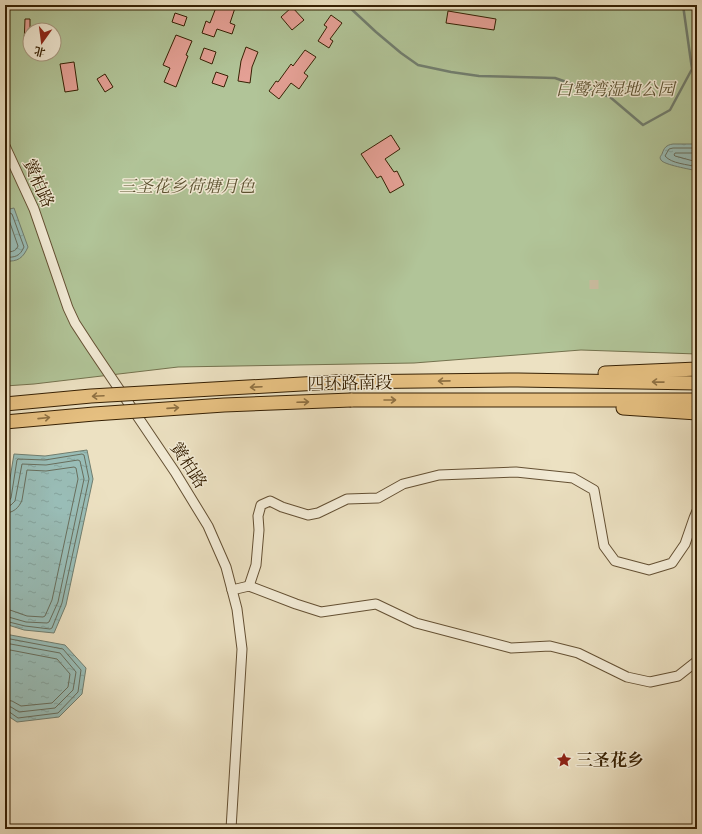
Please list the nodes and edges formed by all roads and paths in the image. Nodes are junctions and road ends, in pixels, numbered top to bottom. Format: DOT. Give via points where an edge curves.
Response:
graph roads {
  1 [pos="5,146"];
  2 [pos="697,369"];
  3 [pos="472,380"];
  4 [pos="697,383"];
  5 [pos="520,400"];
  6 [pos="697,400"];
  7 [pos="5,404"];
  8 [pos="697,413"];
  9 [pos="5,422"];
  10 [pos="697,511"];
  11 [pos="249,586"];
  12 [pos="232,590"];
  13 [pos="697,662"];
  14 [pos="231,829"];
  1 -- 12 [label="street, 黉柏路" via="34,209 75,323 176,472 208,526 226,567"];
  2 -- 3 [label="highway"];
  4 -- 3 [label="highway, 四环路南段, one-way"];
  3 -- 7 [label="highway, 四环路南段, one-way, bridge" via="337,382 91,396"];
  5 -- 6 [label="highway, 四环路南段"];
  5 -- 8 [label="highway"];
  9 -- 5 [label="highway, 四环路南段, one-way, bridge" via="224,405 351,400"];
  10 -- 11 [label="street" via="685,544 672,564 649,570 615,561 604,546 594,490 573,478 516,472 439,475 403,484 378,498 347,499 308,515 270,501 261,505 258,516 256,564"];
  11 -- 12 [label="street"];
  11 -- 13 [label="street" via="321,612 376,604 416,623 511,648 550,646 578,653 627,677 650,682 678,676"];
  12 -- 14 [label="street, 黉柏路" via="242,648"];
}
